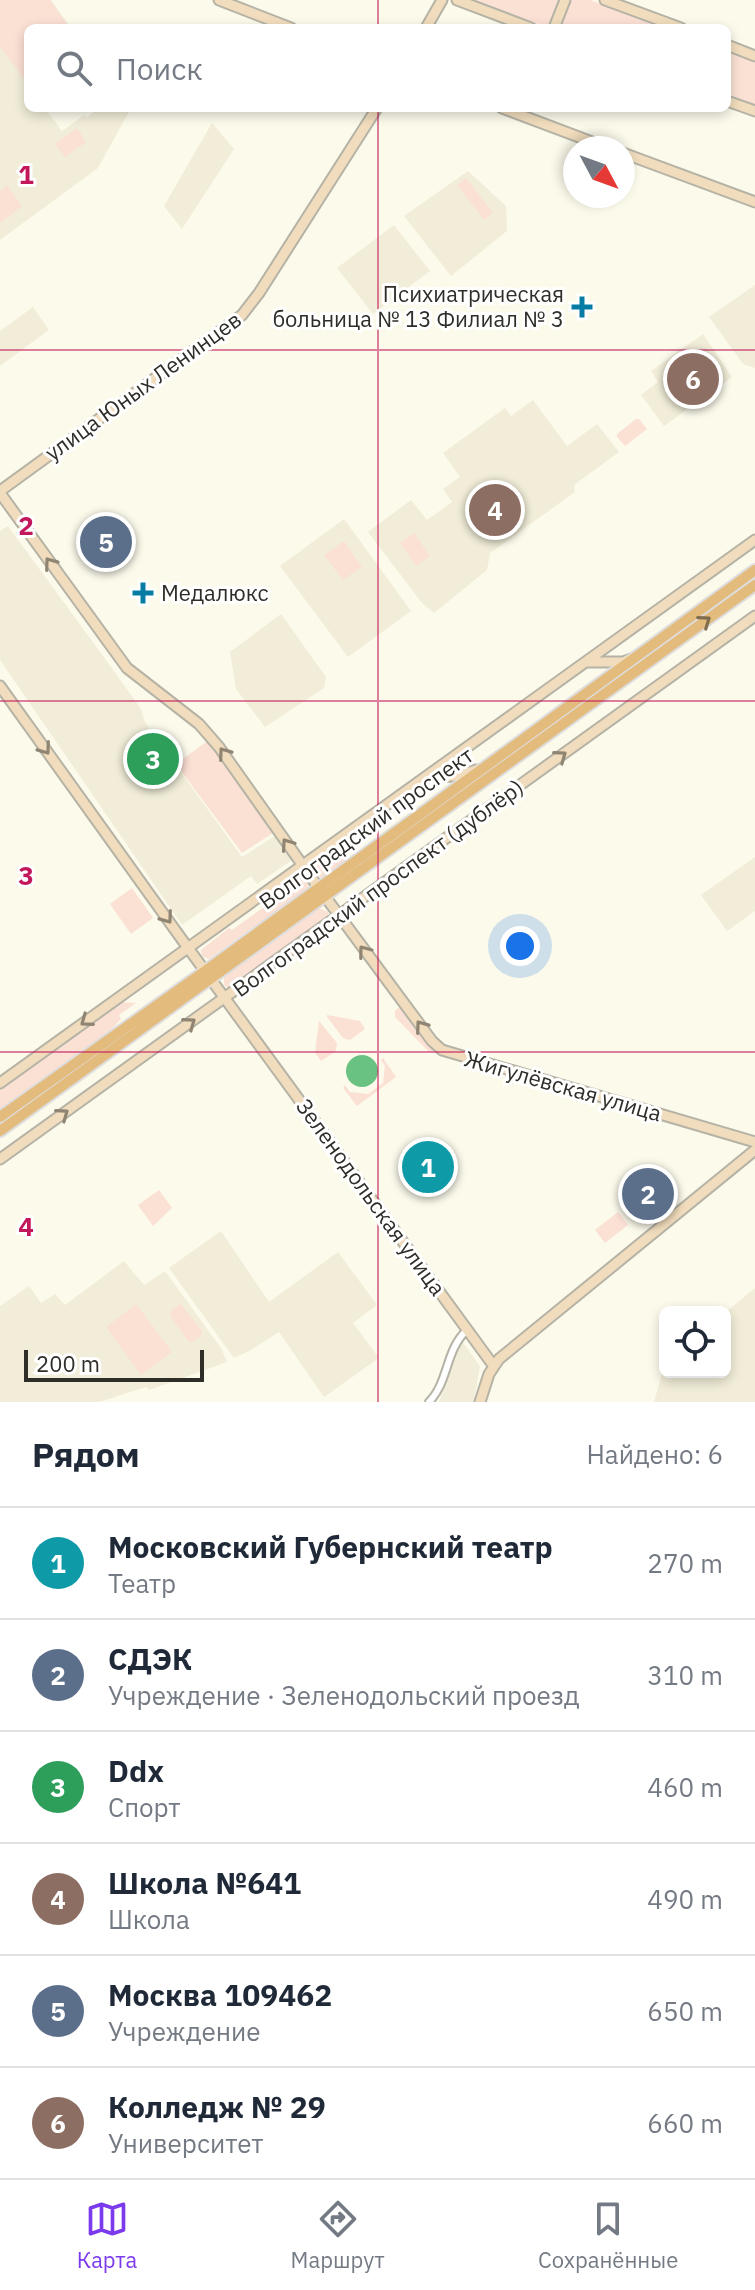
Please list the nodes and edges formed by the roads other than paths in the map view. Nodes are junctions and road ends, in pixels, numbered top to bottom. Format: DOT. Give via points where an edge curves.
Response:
graph roads {
  1 [pos="219,0"];
  2 [pos="442,0"];
  3 [pos="457,0"];
  4 [pos="565,0"];
  5 [pos="605,0"];
  6 [pos="281,24"];
  7 [pos="428,24"];
  8 [pos="520,24"];
  9 [pos="556,24"];
  10 [pos="670,24"];
  11 [pos="731,47"];
  12 [pos="755,56"];
  13 [pos="731,102"];
  14 [pos="755,111"];
  15 [pos="374,112"];
  16 [pos="513,112"];
  17 [pos="576,136"];
  18 [pos="635,157"];
  19 [pos="755,202"];
  20 [pos="0,492"];
  21 [pos="755,540"];
  22 [pos="755,570"];
  23 [pos="755,585"];
  24 [pos="755,616"];
  25 [pos="634,658"];
  26 [pos="585,662"];
  27 [pos="0,686"];
  28 [pos="483,768"];
  29 [pos="421,779"];
  30 [pos="303,866"];
  31 [pos="321,892"];
  32 [pos="339,916"];
  33 [pos="188,948"];
  34 [pos="208,975"];
  35 [pos="225,998"];
  36 [pos="0,1083"];
  37 [pos="0,1117"];
  38 [pos="0,1131"];
  39 [pos="725,1133"];
  40 [pos="755,1142"];
  41 [pos="755,1150"];
  42 [pos="0,1159"];
  43 [pos="739,1162"];
  44 [pos="467,1330"];
  45 [pos="493,1365"];
  46 [pos="429,1402"];
  47 [pos="480,1402"];
  1 -- 6 [label="street"];
  2 -- 7 [label="street"];
  3 -- 8 [label="street"];
  4 -- 9 [label="street"];
  5 -- 10 [label="street"];
  11 -- 12 [label="street"];
  13 -- 14 [label="street"];
  15 -- 20 [label="street, улица Юных Ленинцев" via="242,315"];
  16 -- 17 [label="street"];
  18 -- 19 [label="street"];
  30 -- 20 [label="street, Жигулёвская улица, one-way" via="207,733 119,659"];
  21 -- 26 [label="street"];
  22 -- 25 [label="main road, Волгоградский проспект"];
  31 -- 23 [label="main road, Волгоградский проспект, one-way"];
  32 -- 24 [label="street, Волгоградский проспект (дублёр), one-way"];
  25 -- 26 [label="street"];
  25 -- 28 [label="main road, Волгоградский проспект"];
  26 -- 29 [label="street"];
  27 -- 33 [label="street, one-way"];
  28 -- 29 [label="street"];
  28 -- 31 [label="main road, Волгоградский проспект"];
  29 -- 30 [label="street"];
  30 -- 31 [label="street, Жигулёвская улица"];
  30 -- 33 [label="street"];
  31 -- 32 [label="street, Жигулёвская улица"];
  31 -- 34 [label="main road, Волгоградский проспект"];
  32 -- 35 [label="street, Волгоградский проспект (дублёр)"];
  39 -- 32 [label="street, Жигулёвская улица, one-way" via="442,1050"];
  33 -- 34 [label="street, Зеленодольская улица"];
  33 -- 36 [label="street, one-way"];
  34 -- 35 [label="street, Зеленодольская улица"];
  34 -- 37 [label="main road, Волгоградский проспект"];
  34 -- 38 [label="main road, Волгоградский проспект"];
  42 -- 35 [label="street, Волгоградский проспект (дублёр), one-way"];
  35 -- 44 [label="street, Зеленодольская улица"];
  39 -- 40 [label="street, Жигулёвская улица"];
  39 -- 43 [label="street" via="742,1144"];
  41 -- 43 [label="street"];
  43 -- 45 [label="street"];
  44 -- 45 [label="street, Зеленодольская улица"];
  44 -- 46 [label="street" via="454,1345"];
  45 -- 47 [label="street"];
}
